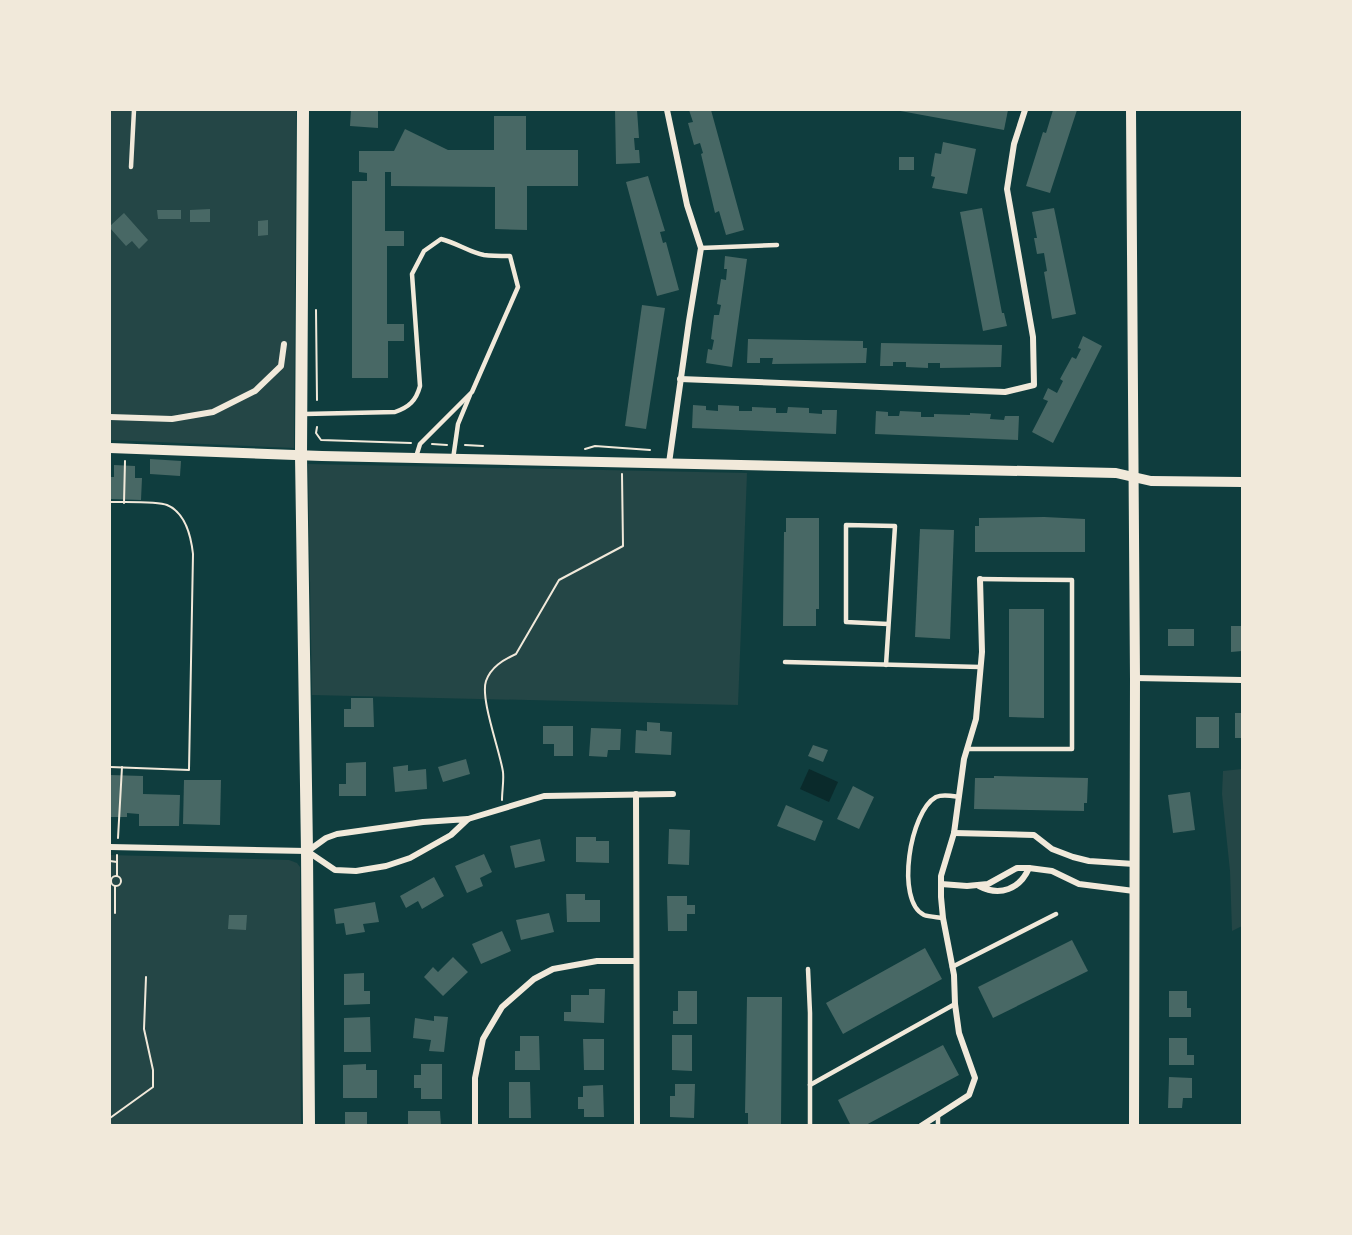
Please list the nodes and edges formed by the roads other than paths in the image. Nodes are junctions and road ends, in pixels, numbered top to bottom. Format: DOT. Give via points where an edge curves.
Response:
graph roads {
  1 [pos="134,110"];
  2 [pos="303,110"];
  3 [pos="667,110"];
  4 [pos="1025,110"];
  5 [pos="1131,110"];
  6 [pos="131,167"];
  7 [pos="777,245"];
  8 [pos="701,248"];
  9 [pos="284,344"];
  10 [pos="681,379"];
  11 [pos="472,392"];
  12 [pos="301,414"];
  13 [pos="110,417"];
  14 [pos="110,448"];
  15 [pos="301,456"];
  16 [pos="415,458"];
  17 [pos="453,459"];
  18 [pos="669,464"];
  19 [pos="1133,477"];
  20 [pos="1242,482"];
  21 [pos="981,579"];
  22 [pos="888,624"];
  23 [pos="785,663"];
  24 [pos="886,665"];
  25 [pos="980,667"];
  26 [pos="1135,678"];
  27 [pos="1242,680"];
  28 [pos="967,748"];
  29 [pos="673,794"];
  30 [pos="636,795"];
  31 [pos="959,797"];
  32 [pos="468,819"];
  33 [pos="954,833"];
  34 [pos="110,848"];
  35 [pos="308,851"];
  36 [pos="1134,864"];
  37 [pos="1029,868"];
  38 [pos="941,884"];
  39 [pos="977,885"];
  40 [pos="1134,891"];
  41 [pos="1056,914"];
  42 [pos="943,918"];
  43 [pos="635,961"];
  44 [pos="952,967"];
  45 [pos="808,969"];
  46 [pos="955,1004"];
  47 [pos="810,1085"];
  48 [pos="938,1115"];
  49 [pos="309,1125"];
  50 [pos="475,1125"];
  51 [pos="637,1125"];
  52 [pos="810,1125"];
  53 [pos="921,1125"];
  54 [pos="938,1125"];
  55 [pos="1134,1125"];
  1 -- 6 [label="lane"];
  2 -- 12 [label="main road"];
  3 -- 8 [label="street" via="687,205"];
  4 -- 10 [label="street" via="1014,144 1007,189 1033,338 1034,385 1005,392"];
  5 -- 19 [label="street"];
  7 -- 8 [label="lane"];
  8 -- 10 [label="street"];
  9 -- 13 [label="street" via="281,366 255,391 213,412 172,419"];
  10 -- 18 [label="street"];
  11 -- 12 [label="lane" via="518,287 510,256 485,255 441,239 424,250 412,274 420,386 417,399 395,412"];
  11 -- 16 [label="lane" via="420,444"];
  11 -- 17 [label="lane" via="459,424"];
  12 -- 15 [label="main road"];
  14 -- 15 [label="street"];
  15 -- 16 [label="street"];
  15 -- 35 [label="main road"];
  16 -- 17 [label="street"];
  17 -- 18 [label="street"];
  18 -- 19 [label="street" via="1116,473"];
  19 -- 20 [label="street" via="1151,481"];
  19 -- 26 [label="street"];
  21 -- 25 [label="street"];
  21 -- 28 [label="lane" via="1072,580 1072,749"];
  22 -- 22 [label="lane" via="895,526 846,525 846,622"];
  22 -- 24 [label="lane"];
  23 -- 24 [label="lane"];
  24 -- 25 [label="lane"];
  25 -- 28 [label="street" via="976,719"];
  26 -- 27 [label="street"];
  26 -- 36 [label="street"];
  28 -- 31 [label="street"];
  29 -- 30 [label="street"];
  30 -- 32 [label="street" via="544,796"];
  30 -- 43 [label="street"];
  31 -- 33 [label="street"];
  31 -- 42 [label="lane" via="933,799 915,826 909,856 909,887 915,905 924,915"];
  32 -- 35 [label="street" via="337,834"];
  32 -- 35 [label="street" via="433,846 386,866 335,870"];
  33 -- 36 [label="street" via="1034,835 1052,849 1089,861"];
  33 -- 38 [label="street"];
  34 -- 35 [label="street"];
  35 -- 49 [label="main road"];
  36 -- 40 [label="street"];
  37 -- 39 [label="street" via="1017,868 988,884"];
  37 -- 39 [label="street" via="1024,879 1001,893"];
  37 -- 40 [label="street" via="1052,871 1079,884"];
  38 -- 39 [label="street"];
  38 -- 42 [label="street"];
  40 -- 55 [label="street"];
  41 -- 44 [label="lane"];
  42 -- 44 [label="street"];
  43 -- 50 [label="street" via="597,961 553,969 534,979 502,1007 483,1039 475,1078"];
  43 -- 51 [label="street"];
  44 -- 46 [label="street"];
  45 -- 47 [label="lane"];
  46 -- 47 [label="lane"];
  46 -- 48 [label="street" via="959,1033 975,1078 969,1095"];
  47 -- 52 [label="lane"];
  48 -- 53 [label="street"];
  48 -- 54 [label="lane"];
}
